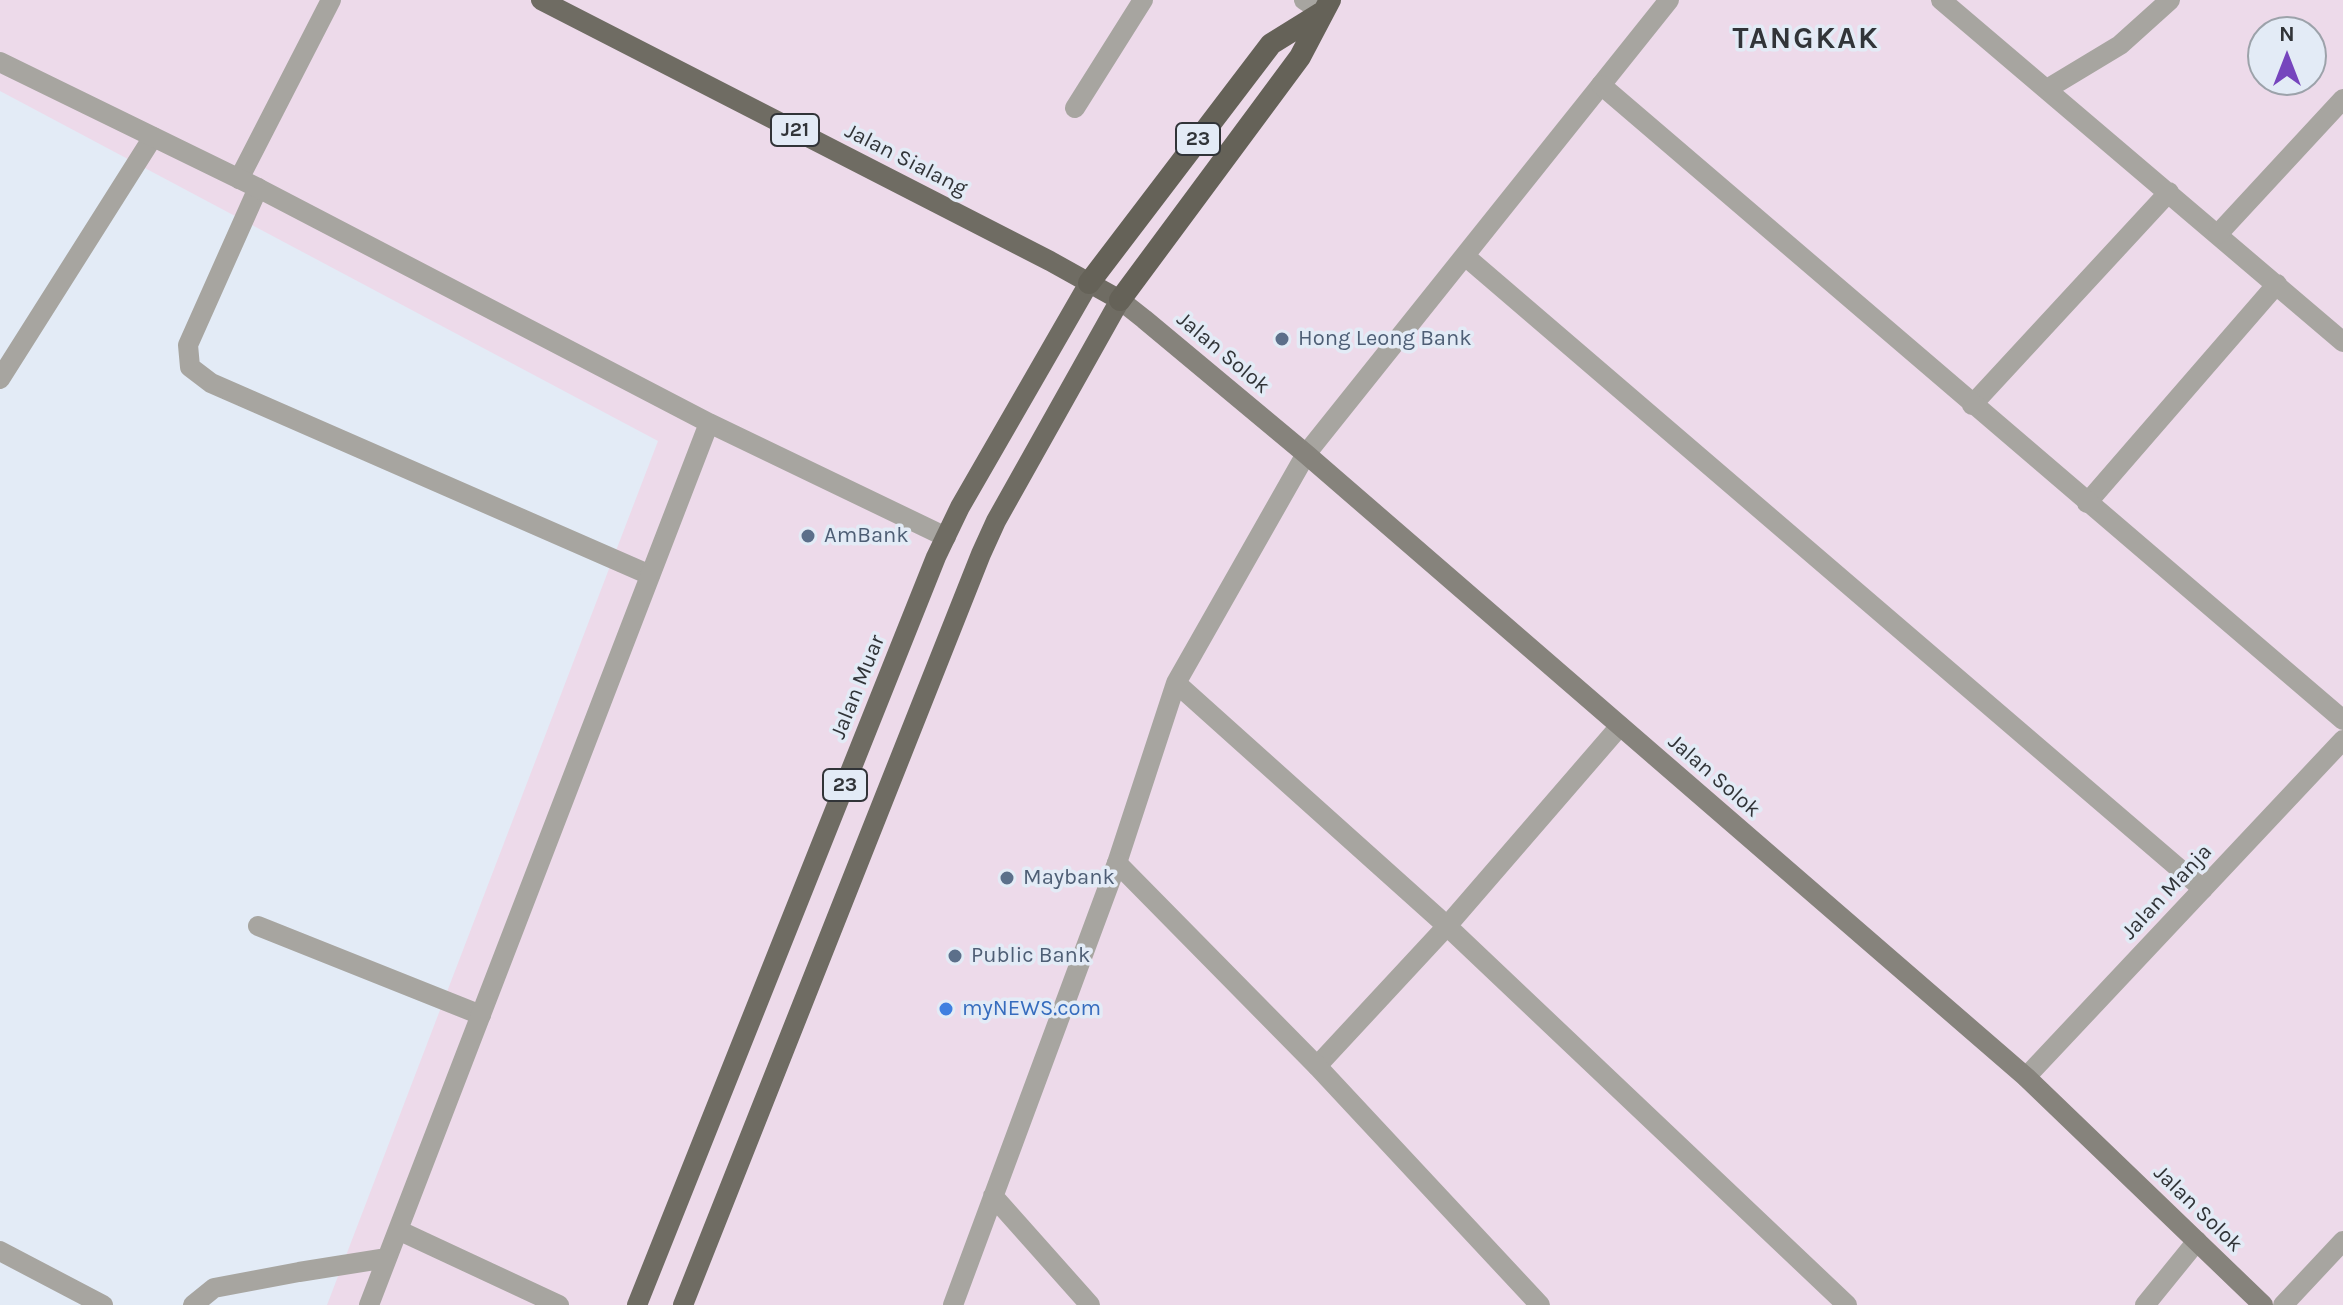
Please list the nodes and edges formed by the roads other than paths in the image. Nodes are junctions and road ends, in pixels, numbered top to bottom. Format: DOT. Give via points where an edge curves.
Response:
graph roads {
  1 [pos="331,0"];
  2 [pos="1143,0"];
  3 [pos="1669,0"];
  4 [pos="1941,0"];
  5 [pos="2170,0"];
  6 [pos="555,3"];
  7 [pos="1319,4"];
  8 [pos="0,62"];
  9 [pos="1601,85"];
  10 [pos="2047,89"];
  11 [pos="2343,99"];
  12 [pos="1075,108"];
  13 [pos="153,137"];
  14 [pos="239,179"];
  15 [pos="258,188"];
  16 [pos="2169,192"];
  17 [pos="2218,234"];
  18 [pos="1465,256"];
  19 [pos="1089,283"];
  20 [pos="2277,284"];
  21 [pos="1120,300"];
  22 [pos="2343,342"];
  23 [pos="0,379"];
  24 [pos="1972,405"];
  25 [pos="709,423"];
  26 [pos="1306,454"];
  27 [pos="2087,503"];
  28 [pos="946,537"];
  29 [pos="650,575"];
  30 [pos="1176,683"];
  31 [pos="2343,720"];
  32 [pos="1620,726"];
  33 [pos="2343,740"];
  34 [pos="1117,863"];
  35 [pos="2203,889"];
  36 [pos="258,926"];
  37 [pos="1447,926"];
  38 [pos="481,1015"];
  39 [pos="1317,1066"];
  40 [pos="2026,1077"];
  41 [pos="993,1196"];
  42 [pos="398,1230"];
  43 [pos="2197,1241"];
  44 [pos="2343,1241"];
  45 [pos="0,1251"];
  46 [pos="387,1258"];
  47 [pos="103,1305"];
  48 [pos="193,1305"];
  49 [pos="369,1305"];
  50 [pos="559,1305"];
  51 [pos="637,1305"];
  52 [pos="683,1305"];
  53 [pos="953,1305"];
  54 [pos="1090,1305"];
  55 [pos="1540,1305"];
  56 [pos="1847,1305"];
  57 [pos="2145,1305"];
  58 [pos="2263,1305"];
  59 [pos="2283,1305"];
  1 -- 14 [label="street"];
  2 -- 12 [label="street"];
  3 -- 9 [label="street"];
  4 -- 10 [label="street"];
  5 -- 10 [label="street" via="2120,45"];
  6 -- 19 [label="main road, Jalan Sialang / J21"];
  7 -- 19 [label="highway, 23" via="1271,44"];
  7 -- 21 [label="highway, 23" via="1300,57"];
  8 -- 13 [label="street"];
  9 -- 18 [label="street"];
  9 -- 24 [label="street"];
  10 -- 16 [label="street"];
  11 -- 17 [label="street"];
  13 -- 14 [label="street"];
  13 -- 23 [label="street"];
  14 -- 15 [label="street"];
  15 -- 25 [label="street"];
  15 -- 29 [label="street" via="188,345 190,367 211,383"];
  16 -- 17 [label="street"];
  16 -- 24 [label="street"];
  17 -- 20 [label="street"];
  18 -- 26 [label="street"];
  18 -- 35 [label="street"];
  19 -- 21 [label="main road, Jalan Sialang / J21"];
  19 -- 28 [label="main road, Jalan Muar / 23"];
  20 -- 22 [label="street"];
  20 -- 27 [label="street"];
  21 -- 26 [label="main road, Jalan Solok"];
  21 -- 52 [label="main road, 23" via="981,554"];
  24 -- 27 [label="street"];
  25 -- 28 [label="street"];
  25 -- 29 [label="street"];
  26 -- 30 [label="street"];
  26 -- 32 [label="main road, Jalan Solok"];
  27 -- 31 [label="street"];
  28 -- 51 [label="main road, Jalan Muar / 23"];
  29 -- 38 [label="street"];
  30 -- 34 [label="street"];
  30 -- 37 [label="street"];
  32 -- 37 [label="street"];
  32 -- 40 [label="main road, Jalan Solok"];
  33 -- 35 [label="street, Jalan Manja"];
  34 -- 39 [label="street"];
  34 -- 41 [label="street"];
  35 -- 40 [label="street, Jalan Manja"];
  36 -- 38 [label="street"];
  37 -- 39 [label="street"];
  37 -- 56 [label="street"];
  38 -- 42 [label="street"];
  39 -- 55 [label="street"];
  40 -- 43 [label="main road, Jalan Solok"];
  41 -- 53 [label="street"];
  41 -- 54 [label="street"];
  42 -- 46 [label="street"];
  42 -- 50 [label="street"];
  43 -- 57 [label="street"];
  43 -- 58 [label="main road, Jalan Solok"];
  44 -- 59 [label="street"];
  45 -- 47 [label="street"];
  46 -- 48 [label="street" via="214,1288"];
  46 -- 49 [label="street"];
}
